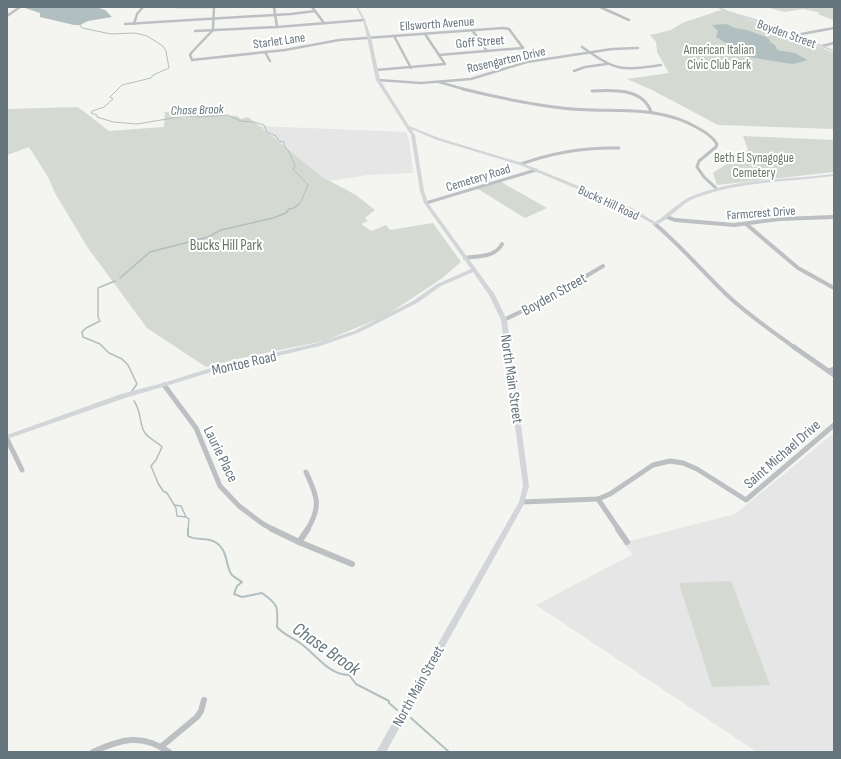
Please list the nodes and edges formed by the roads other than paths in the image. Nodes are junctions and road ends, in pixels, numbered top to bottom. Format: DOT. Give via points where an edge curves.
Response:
graph roads {
  1 [pos="20,7"];
  2 [pos="143,7"];
  3 [pos="176,7"];
  4 [pos="214,7"];
  5 [pos="274,7"];
  6 [pos="312,7"];
  7 [pos="358,7"];
  8 [pos="600,7"];
  9 [pos="718,7"];
  10 [pos="315,11"];
  11 [pos="275,15"];
  12 [pos="7,16"];
  13 [pos="214,18"];
  14 [pos="364,20"];
  15 [pos="629,20"];
  16 [pos="324,23"];
  17 [pos="125,24"];
  18 [pos="134,24"];
  19 [pos="277,27"];
  20 [pos="834,28"];
  21 [pos="213,30"];
  22 [pos="472,30"];
  23 [pos="195,31"];
  24 [pos="425,34"];
  25 [pos="796,35"];
  26 [pos="394,36"];
  27 [pos="369,37"];
  28 [pos="834,43"];
  29 [pos="822,46"];
  30 [pos="582,47"];
  31 [pos="524,48"];
  32 [pos="638,48"];
  33 [pos="487,51"];
  34 [pos="834,51"];
  35 [pos="265,52"];
  36 [pos="591,53"];
  37 [pos="439,55"];
  38 [pos="270,61"];
  39 [pos="607,64"];
  40 [pos="661,65"];
  41 [pos="411,68"];
  42 [pos="376,70"];
  43 [pos="574,71"];
  44 [pos="378,80"];
  45 [pos="439,82"];
  46 [pos="592,91"];
  47 [pos="651,112"];
  48 [pos="409,127"];
  49 [pos="619,148"];
  50 [pos="521,164"];
  51 [pos="536,170"];
  52 [pos="834,175"];
  53 [pos="717,189"];
  54 [pos="426,203"];
  55 [pos="667,217"];
  56 [pos="834,218"];
  57 [pos="655,224"];
  58 [pos="746,224"];
  59 [pos="502,244"];
  60 [pos="465,258"];
  61 [pos="603,266"];
  62 [pos="474,270"];
  63 [pos="834,288"];
  64 [pos="504,320"];
  65 [pos="834,369"];
  66 [pos="828,371"];
  67 [pos="834,375"];
  68 [pos="164,385"];
  69 [pos="834,425"];
  70 [pos="7,438"];
  71 [pos="22,470"];
  72 [pos="306,472"];
  73 [pos="598,499"];
  74 [pos="522,502"];
  75 [pos="299,542"];
  76 [pos="627,542"];
  77 [pos="352,564"];
  78 [pos="204,700"];
  79 [pos="162,746"];
  80 [pos="93,752"];
  81 [pos="169,752"];
  82 [pos="381,752"];
  1 -- 12 [label="street"];
  2 -- 18 [label="street" via="137,14"];
  3 -- 4 [label="street"];
  4 -- 13 [label="street"];
  5 -- 11 [label="street"];
  6 -- 10 [label="street"];
  7 -- 14 [label="street, North Main Street"];
  8 -- 15 [label="street"];
  9 -- 25 [label="street, Boyden Street"];
  10 -- 11 [label="street"];
  10 -- 16 [label="street"];
  11 -- 13 [label="street"];
  11 -- 19 [label="street"];
  13 -- 18 [label="street"];
  13 -- 21 [label="street"];
  14 -- 16 [label="street"];
  14 -- 27 [label="street, North Main Street"];
  16 -- 19 [label="street"];
  17 -- 18 [label="street"];
  19 -- 21 [label="street"];
  20 -- 25 [label="street"];
  21 -- 23 [label="street"];
  21 -- 35 [label="street, Starlet Lane" via="192,52 192,60"];
  22 -- 24 [label="street, Ellsworth Avenue"];
  22 -- 31 [label="street, Ellsworth Avenue" via="506,28"];
  22 -- 33 [label="street"];
  24 -- 26 [label="street, Ellsworth Avenue"];
  24 -- 37 [label="street"];
  25 -- 29 [label="street, Boyden Street"];
  26 -- 27 [label="street, Ellsworth Avenue"];
  26 -- 41 [label="street"];
  27 -- 35 [label="street, Starlet Lane"];
  27 -- 42 [label="street, North Main Street"];
  28 -- 29 [label="street"];
  29 -- 34 [label="street, Boyden Street"];
  30 -- 36 [label="street"];
  31 -- 33 [label="street, Goff Street"];
  32 -- 36 [label="street, Rosengarten Drive"];
  33 -- 37 [label="street, Goff Street"];
  35 -- 38 [label="street"];
  36 -- 39 [label="street"];
  36 -- 45 [label="street, Rosengarten Drive" via="527,62 480,77"];
  37 -- 41 [label="street" via="445,64"];
  39 -- 40 [label="street" via="627,69"];
  39 -- 43 [label="street"];
  41 -- 42 [label="street"];
  42 -- 44 [label="street, North Main Street"];
  44 -- 45 [label="street, Rosengarten Drive" via="406,83"];
  44 -- 48 [label="street, North Main Street"];
  45 -- 47 [label="street" via="468,91 560,108"];
  46 -- 47 [label="street" via="631,93 645,99"];
  47 -- 53 [label="street" via="674,116 716,140 716,148 699,161 697,167"];
  48 -- 50 [label="street, Bucks Hill Road" via="438,139"];
  48 -- 54 [label="street, North Main Street" via="413,135"];
  49 -- 50 [label="street" via="563,150"];
  50 -- 51 [label="street, Bucks Hill Road"];
  51 -- 54 [label="street, Cemetery Road"];
  51 -- 57 [label="street, Bucks Hill Road" via="630,209"];
  52 -- 53 [label="street"];
  53 -- 55 [label="street" via="678,205"];
  54 -- 60 [label="street, North Main Street"];
  55 -- 57 [label="street"];
  55 -- 58 [label="street, Farmcrest Drive" via="724,225"];
  56 -- 58 [label="street, Farmcrest Drive" via="780,219"];
  57 -- 66 [label="street, Bucks Hill Road" via="752,317"];
  58 -- 63 [label="street" via="800,271"];
  59 -- 60 [label="street" via="500,250 493,253"];
  60 -- 62 [label="street, North Main Street"];
  61 -- 64 [label="street, Boyden Street"];
  62 -- 64 [label="street, North Main Street" via="492,295"];
  62 -- 68 [label="street, Montoe Road" via="439,285 415,302 356,332 318,345 217,368"];
  64 -- 74 [label="street, North Main Street" via="526,486"];
  65 -- 66 [label="street"];
  66 -- 67 [label="street, Bucks Hill Road"];
  68 -- 70 [label="street, Montoe Road" via="123,396"];
  68 -- 75 [label="street, Laurie Place" via="196,428 220,486 239,506 263,524"];
  69 -- 73 [label="street, Saint Michael Drive" via="746,500 697,469 670,461 653,465 610,494"];
  70 -- 71 [label="street"];
  72 -- 75 [label="street" via="317,495 318,506 315,518"];
  73 -- 74 [label="street"];
  73 -- 76 [label="street"];
  74 -- 82 [label="street, North Main Street"];
  75 -- 77 [label="street, Laurie Place"];
  78 -- 79 [label="street" via="197,717"];
  79 -- 80 [label="street" via="147,740 126,740"];
  79 -- 81 [label="street"];
}
